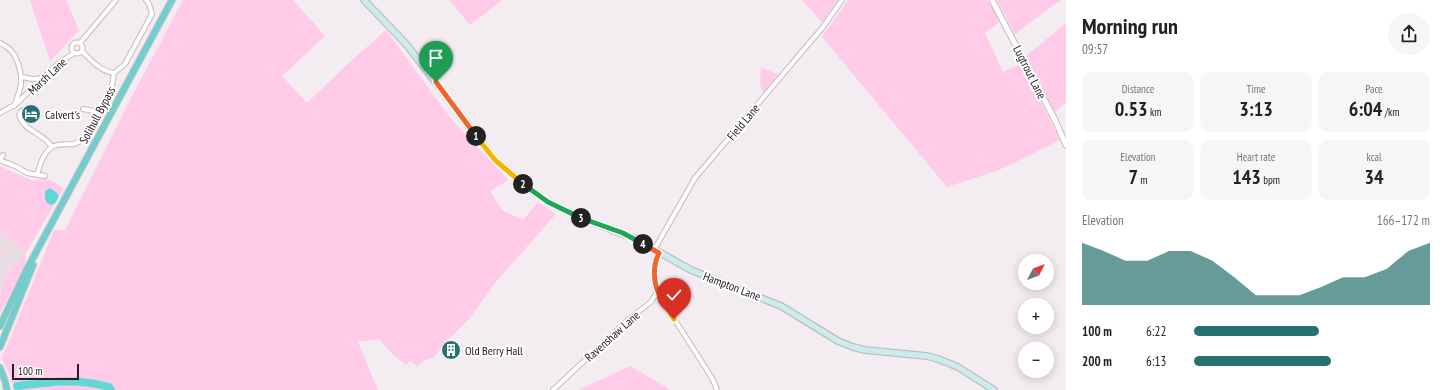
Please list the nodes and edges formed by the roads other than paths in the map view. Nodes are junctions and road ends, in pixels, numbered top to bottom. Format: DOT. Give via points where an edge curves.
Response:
graph roads {
  1 [pos="116,0"];
  2 [pos="146,0"];
  3 [pos="172,0"];
  4 [pos="364,0"];
  5 [pos="842,0"];
  6 [pos="992,0"];
  7 [pos="0,43"];
  8 [pos="80,43"];
  9 [pos="82,51"];
  10 [pos="74,53"];
  11 [pos="114,73"];
  12 [pos="22,77"];
  13 [pos="44,78"];
  14 [pos="14,106"];
  15 [pos="83,109"];
  16 [pos="94,111"];
  17 [pos="0,113"];
  18 [pos="13,116"];
  19 [pos="1066,145"];
  20 [pos="52,147"];
  21 [pos="2,154"];
  22 [pos="0,160"];
  23 [pos="37,174"];
  24 [pos="45,176"];
  25 [pos="43,242"];
  26 [pos="656,252"];
  27 [pos="657,292"];
  28 [pos="0,326"];
  29 [pos="0,347"];
  30 [pos="0,368"];
  31 [pos="7,390"];
  32 [pos="553,390"];
  33 [pos="717,390"];
  34 [pos="994,390"];
  1 -- 8 [label="street"];
  2 -- 11 [label="street" via="152,14 150,19 126,64"];
  3 -- 25 [label="highway, Solihull Bypass"];
  4 -- 26 [label="main road, Hampton Lane" via="393,28 485,148 507,171 548,202 636,239"];
  5 -- 26 [label="street, Field Lane" via="823,27 695,178"];
  6 -- 19 [label="street, Lugtrout Lane"];
  7 -- 12 [label="street" via="15,54"];
  8 -- 9 [label="street"];
  8 -- 10 [label="street" via="72,46"];
  9 -- 10 [label="street" via="80,54"];
  9 -- 11 [label="street" via="102,70"];
  10 -- 13 [label="street, Marsh Lane"];
  11 -- 16 [label="street" via="106,102"];
  12 -- 13 [label="street"];
  12 -- 14 [label="street"];
  13 -- 14 [label="street, Marsh Lane"];
  14 -- 17 [label="street, Marsh Lane"];
  15 -- 16 [label="street"];
  16 -- 20 [label="street" via="93,124 85,137 75,143"];
  18 -- 20 [label="street" via="20,113 24,126 44,138"];
  20 -- 23 [label="street" via="42,159"];
  21 -- 22 [label="street"];
  22 -- 23 [label="street" via="23,172"];
  23 -- 24 [label="street"];
  25 -- 28 [label="highway, Solihull Bypass"];
  25 -- 29 [label="highway, Solihull Bypass"];
  26 -- 27 [label="street"];
  26 -- 34 [label="main road, Hampton Lane" via="692,270 782,306 838,341 865,350 927,356 947,361"];
  27 -- 32 [label="street, Ravenshaw Lane" via="651,302 629,319"];
  27 -- 33 [label="street" via="712,378"];
  30 -- 31 [label="highway"];
}
